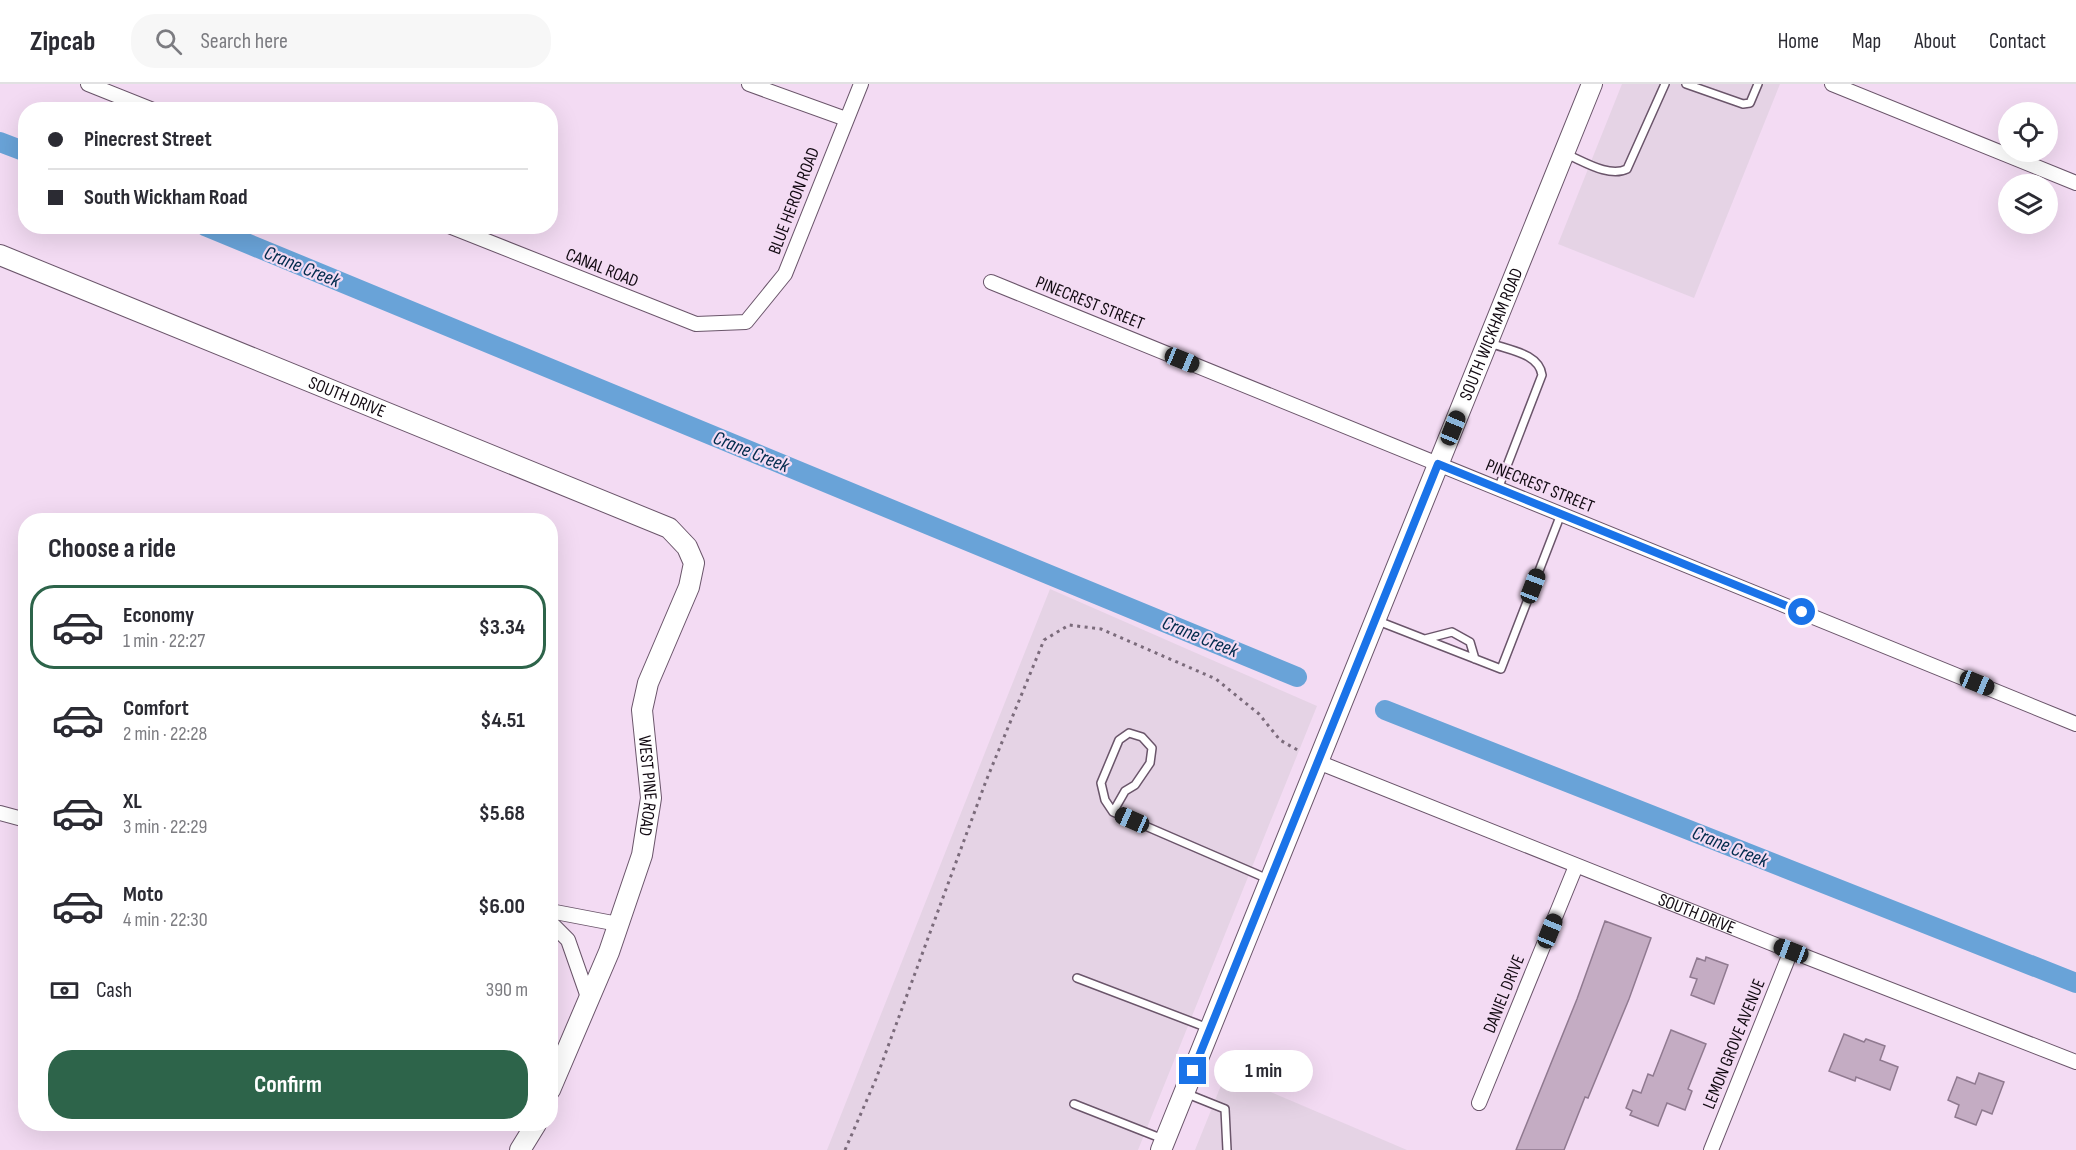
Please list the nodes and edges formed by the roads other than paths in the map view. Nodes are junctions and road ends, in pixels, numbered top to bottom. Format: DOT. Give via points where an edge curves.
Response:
graph roads {
  1 [pos="88,84"];
  2 [pos="749,84"];
  3 [pos="861,84"];
  4 [pos="1592,84"];
  5 [pos="1665,84"];
  6 [pos="1686,84"];
  7 [pos="1758,84"];
  8 [pos="1832,84"];
  9 [pos="133,102"];
  10 [pos="846,119"];
  11 [pos="1564,153"];
  12 [pos="2076,183"];
  13 [pos="469,234"];
  14 [pos="0,255"];
  15 [pos="991,282"];
  16 [pos="746,322"];
  17 [pos="1487,342"];
  18 [pos="1438,464"];
  19 [pos="1498,489"];
  20 [pos="1561,514"];
  21 [pos="687,547"];
  22 [pos="1376,620"];
  23 [pos="1424,639"];
  24 [pos="1475,659"];
  25 [pos="2076,724"];
  26 [pos="1318,762"];
  27 [pos="1113,812"];
  28 [pos="0,813"];
  29 [pos="18,818"];
  30 [pos="1576,866"];
  31 [pos="1270,880"];
  32 [pos="558,913"];
  33 [pos="618,924"];
  34 [pos="558,930"];
  35 [pos="1791,951"];
  36 [pos="1077,978"];
  37 [pos="589,1000"];
  38 [pos="1210,1029"];
  39 [pos="2076,1062"];
  40 [pos="558,1072"];
  41 [pos="1184,1093"];
  42 [pos="1479,1103"];
  43 [pos="1074,1104"];
  44 [pos="532,1131"];
  45 [pos="1163,1145"];
  46 [pos="520,1150"];
  47 [pos="1227,1150"];
  48 [pos="1712,1150"];
  1 -- 9 [label="street"];
  2 -- 10 [label="street"];
  3 -- 10 [label="street, BLUE HERON ROAD"];
  4 -- 11 [label="street, SOUTH WICKHAM ROAD"];
  5 -- 11 [label="lane" via="1627,169 1611,172"];
  6 -- 7 [label="lane" via="1743,104 1750,103"];
  8 -- 12 [label="street"];
  10 -- 16 [label="street, BLUE HERON ROAD" via="785,274"];
  11 -- 17 [label="street, SOUTH WICKHAM ROAD"];
  13 -- 16 [label="street, CANAL ROAD" via="696,324"];
  14 -- 21 [label="street, SOUTH DRIVE" via="669,528"];
  15 -- 18 [label="street, PINECREST STREET"];
  17 -- 18 [label="street, SOUTH WICKHAM ROAD"];
  17 -- 19 [label="lane" via="1533,359 1541,366 1542,375"];
  18 -- 19 [label="street, PINECREST STREET"];
  18 -- 22 [label="street, SOUTH WICKHAM ROAD"];
  19 -- 20 [label="street, PINECREST STREET"];
  20 -- 24 [label="lane" via="1501,669"];
  20 -- 25 [label="street, PINECREST STREET"];
  21 -- 33 [label="street, WEST PINE ROAD" via="694,563 689,587 648,683 642,710 651,798 642,855"];
  22 -- 23 [label="lane"];
  22 -- 26 [label="street, SOUTH WICKHAM ROAD"];
  23 -- 24 [label="lane"];
  23 -- 24 [label="lane" via="1452,632 1470,642"];
  26 -- 30 [label="street, SOUTH DRIVE"];
  26 -- 31 [label="street, SOUTH WICKHAM ROAD"];
  27 -- 27 [label="lane" via="1125,791 1135,785 1150,763 1152,748 1142,737 1129,733 1119,740 1101,783"];
  27 -- 31 [label="lane"];
  28 -- 29 [label="street"];
  30 -- 35 [label="street, SOUTH DRIVE"];
  30 -- 42 [label="street, DANIEL DRIVE"];
  31 -- 38 [label="street, SOUTH WICKHAM ROAD"];
  32 -- 33 [label="street"];
  33 -- 37 [label="street, WEST PINE ROAD"];
  34 -- 37 [label="street" via="568,940"];
  35 -- 39 [label="street, SOUTH DRIVE"];
  35 -- 48 [label="street, LEMON GROVE AVENUE"];
  36 -- 38 [label="lane"];
  37 -- 40 [label="street, WEST PINE ROAD"];
  38 -- 41 [label="street, SOUTH WICKHAM ROAD"];
  41 -- 45 [label="street, SOUTH WICKHAM ROAD"];
  41 -- 47 [label="lane" via="1225,1109"];
  43 -- 45 [label="lane"];
  44 -- 46 [label="street"];
}
